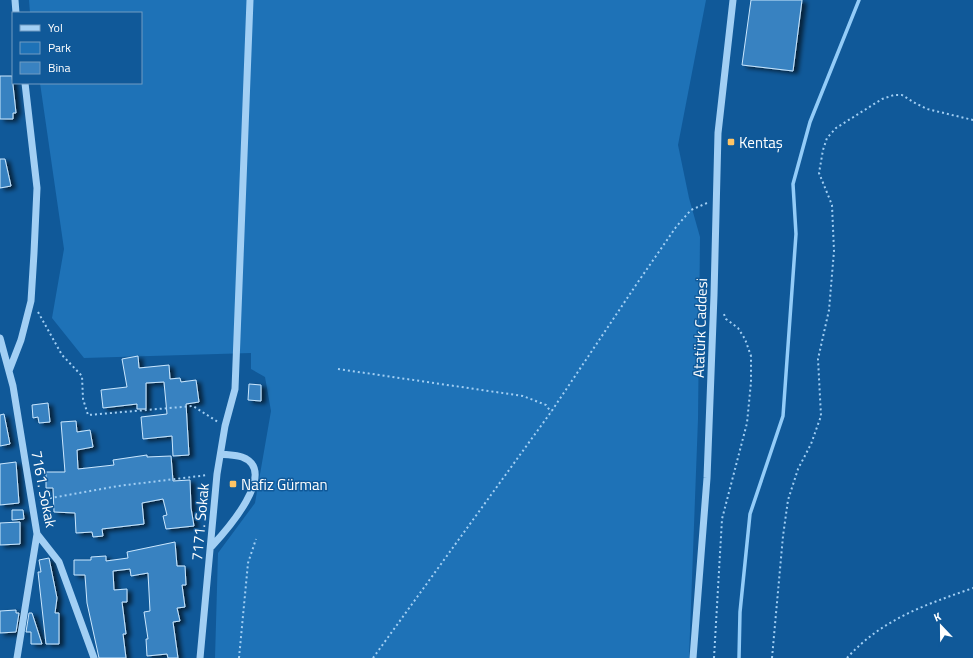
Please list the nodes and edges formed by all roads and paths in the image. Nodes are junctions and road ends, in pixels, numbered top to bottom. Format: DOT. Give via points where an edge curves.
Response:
graph roads {
  1 [pos="15,0"];
  2 [pos="250,0"];
  3 [pos="732,0"];
  4 [pos="16,12"];
  5 [pos="24,84"];
  6 [pos="973,120"];
  7 [pos="716,201"];
  8 [pos="31,301"];
  9 [pos="723,312"];
  10 [pos="0,338"];
  11 [pos="338,369"];
  12 [pos="9,371"];
  13 [pos="551,412"];
  14 [pos="225,426"];
  15 [pos="221,454"];
  16 [pos="217,474"];
  17 [pos="32,501"];
  18 [pos="38,534"];
  19 [pos="256,539"];
  20 [pos="212,546"];
  21 [pos="973,588"];
  22 [pos="17,658"];
  23 [pos="94,658"];
  24 [pos="200,658"];
  25 [pos="239,658"];
  26 [pos="373,658"];
  27 [pos="693,658"];
  28 [pos="714,658"];
  29 [pos="772,658"];
  30 [pos="847,658"];
  1 -- 4 [label="street"];
  2 -- 14 [label="street, 7171. Sokak" via="235,389"];
  3 -- 7 [label="street, Atatürk Caddesi" via="718,133"];
  5 -- 8 [label="street" via="37,188"];
  6 -- 29 [label="path" via="927,109 902,95 894,95 882,99 836,128 822,150 819,173 832,205 834,250 829,310 818,359 821,416 798,469 788,500"];
  7 -- 13 [label="path" via="702,204 692,210 676,227"];
  7 -- 27 [label="street, Atatürk Caddesi" via="707,478"];
  8 -- 12 [label="street"];
  8 -- 14 [label="path" via="62,355 82,376 83,399 88,415 193,406"];
  9 -- 28 [label="path" via="726,319 738,328 746,339 751,356 751,382 747,423 722,519"];
  10 -- 12 [label="street, 7161. Sokak"];
  11 -- 13 [label="path" via="523,396 546,406"];
  12 -- 17 [label="street, 7161. Sokak"];
  13 -- 26 [label="path"];
  14 -- 15 [label="street, 7171. Sokak"];
  15 -- 16 [label="street, 7171. Sokak"];
  15 -- 20 [label="street" via="242,457 248,461 254,470 254,482 250,495 232,524"];
  16 -- 17 [label="path" via="118,486"];
  16 -- 20 [label="street, 7171. Sokak"];
  17 -- 18 [label="street, 7161. Sokak"];
  18 -- 22 [label="street"];
  18 -- 23 [label="street, 7161. Sokak" via="59,562"];
  19 -- 25 [label="path" via="248,563"];
  20 -- 24 [label="street, 7171. Sokak"];
  21 -- 30 [label="path" via="912,610 886,624"];
}
